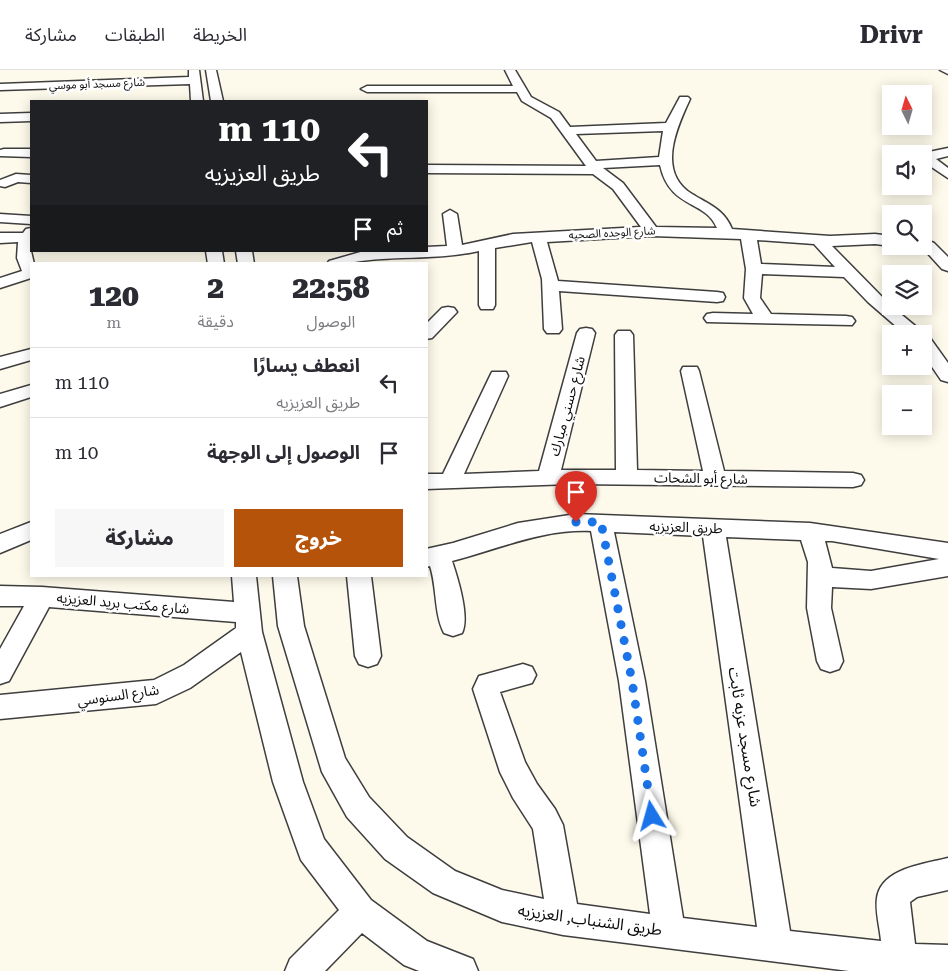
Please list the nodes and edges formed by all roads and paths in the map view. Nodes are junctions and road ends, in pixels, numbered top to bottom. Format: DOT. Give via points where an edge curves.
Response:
graph roads {
  1 [pos="75,70"];
  2 [pos="211,70"];
  3 [pos="510,70"];
  4 [pos="56,85"];
  5 [pos="195,86"];
  6 [pos="0,87"];
  7 [pos="367,89"];
  8 [pos="521,89"];
  9 [pos="40,96"];
  10 [pos="684,99"];
  11 [pos="217,100"];
  12 [pos="16,115"];
  13 [pos="671,127"];
  14 [pos="3,131"];
  15 [pos="566,131"];
  16 [pos="948,152"];
  17 [pos="4,153"];
  18 [pos="30,153"];
  19 [pos="667,161"];
  20 [pos="594,167"];
  21 [pos="428,169"];
  22 [pos="29,171"];
  23 [pos="948,174"];
  24 [pos="428,178"];
  25 [pos="496,179"];
  26 [pos="5,183"];
  27 [pos="450,214"];
  28 [pos="0,218"];
  29 [pos="30,220"];
  30 [pos="652,231"];
  31 [pos="726,233"];
  32 [pos="748,235"];
  33 [pos="538,237"];
  34 [pos="0,238"];
  35 [pos="818,240"];
  36 [pos="882,241"];
  37 [pos="30,243"];
  38 [pos="487,244"];
  39 [pos="948,245"];
  40 [pos="932,246"];
  41 [pos="455,250"];
  42 [pos="932,251"];
  43 [pos="391,256"];
  44 [pos="342,262"];
  45 [pos="948,266"];
  46 [pos="754,269"];
  47 [pos="30,272"];
  48 [pos="848,272"];
  49 [pos="30,273"];
  50 [pos="0,283"];
  51 [pos="551,286"];
  52 [pos="716,297"];
  53 [pos="487,305"];
  54 [pos="448,312"];
  55 [pos="713,318"];
  56 [pos="765,319"];
  57 [pos="846,321"];
  58 [pos="906,325"];
  59 [pos="553,329"];
  60 [pos="428,332"];
  61 [pos="586,333"];
  62 [pos="624,335"];
  63 [pos="932,353"];
  64 [pos="30,354"];
  65 [pos="0,363"];
  66 [pos="690,372"];
  67 [pos="499,376"];
  68 [pos="948,376"];
  69 [pos="30,391"];
  70 [pos="0,401"];
  71 [pos="627,477"];
  72 [pos="548,478"];
  73 [pos="715,478"];
  74 [pos="853,480"];
  75 [pos="428,481"];
  76 [pos="450,482"];
  77 [pos="601,522"];
  78 [pos="713,528"];
  79 [pos="30,530"];
  80 [pos="810,531"];
  81 [pos="0,544"];
  82 [pos="948,552"];
  83 [pos="433,557"];
  84 [pos="948,567"];
  85 [pos="244,577"];
  86 [pos="286,577"];
  87 [pos="359,577"];
  88 [pos="819,577"];
  89 [pos="0,596"];
  90 [pos="42,597"];
  91 [pos="248,623"];
  92 [pos="453,626"];
  93 [pos="368,656"];
  94 [pos="830,661"];
  95 [pos="0,673"];
  96 [pos="523,675"];
  97 [pos="0,707"];
  98 [pos="948,874"];
  99 [pos="360,911"];
  100 [pos="563,919"];
  101 [pos="669,932"];
  102 [pos="776,946"];
  103 [pos="900,960"];
  104 [pos="948,962"];
  105 [pos="302,971"];
  106 [pos="461,971"];
  1 -- 4 [label="street"];
  2 -- 11 [label="street"];
  3 -- 8 [label="street"];
  4 -- 5 [label="street, شارع مسجد أبو موسي" via="86,84 80,95"];
  4 -- 6 [label="street, شارع مسجد أبو موسي"];
  4 -- 9 [label="street"];
  7 -- 8 [label="street"];
  8 -- 15 [label="street" via="530,102 555,115"];
  10 -- 13 [label="street"];
  12 -- 14 [label="street"];
  13 -- 15 [label="street"];
  13 -- 19 [label="street"];
  15 -- 20 [label="street"];
  16 -- 23 [label="street" via="929,156 928,159"];
  17 -- 18 [label="street"];
  19 -- 20 [label="street"];
  19 -- 31 [label="street" via="668,176 678,191 718,215"];
  20 -- 21 [label="street"];
  20 -- 30 [label="street" via="618,186"];
  22 -- 26 [label="street"];
  24 -- 25 [label="street"];
  27 -- 41 [label="street"];
  28 -- 29 [label="street"];
  30 -- 31 [label="street, شارع الوحده الصحيه"];
  30 -- 33 [label="street, شارع الوحده الصحيه"];
  31 -- 32 [label="street, شارع الوحده الصحيه"];
  32 -- 35 [label="street, شارع الوحده الصحيه"];
  32 -- 46 [label="street"];
  33 -- 38 [label="street, شارع الوحده الصحيه"];
  33 -- 51 [label="street"];
  34 -- 37 [label="street"];
  35 -- 36 [label="street, شارع الوحده الصحيه"];
  35 -- 48 [label="street"];
  37 -- 47 [label="street" via="26,267"];
  38 -- 41 [label="street, شارع الوحده الصحيه"];
  38 -- 53 [label="street"];
  39 -- 40 [label="street"];
  41 -- 43 [label="street, شارع الوحده الصحيه"];
  42 -- 45 [label="street"];
  43 -- 44 [label="street, شارع الوحده الصحيه" via="368,254"];
  46 -- 48 [label="street"];
  46 -- 56 [label="street" via="752,298"];
  48 -- 58 [label="street"];
  49 -- 50 [label="street"];
  51 -- 52 [label="street"];
  51 -- 59 [label="street"];
  54 -- 60 [label="street"];
  55 -- 56 [label="street"];
  56 -- 57 [label="street"];
  61 -- 72 [label="street, شارع حسني مبارك"];
  62 -- 71 [label="street"];
  63 -- 68 [label="street"];
  64 -- 65 [label="street"];
  66 -- 73 [label="street"];
  67 -- 76 [label="street"];
  69 -- 70 [label="street"];
  71 -- 72 [label="street, شارع أبو الشحات"];
  71 -- 73 [label="street, شارع أبو الشحات"];
  72 -- 76 [label="street, شارع أبو الشحات"];
  73 -- 74 [label="street, شارع أبو الشحات"];
  75 -- 76 [label="street, شارع أبو الشحات"];
  77 -- 78 [label="street, طريق العزيزيه"];
  77 -- 83 [label="street, طريق العزيزيه" via="576,522 518,531"];
  77 -- 101 [label="street" via="632,681"];
  78 -- 80 [label="street, طريق العزيزيه"];
  78 -- 102 [label="street, شارع مسجد عزبه ثابت"];
  79 -- 81 [label="street"];
  80 -- 82 [label="street, طريق العزيزيه" via="869,537"];
  80 -- 88 [label="street" via="820,562"];
  83 -- 92 [label="street" via="447,582"];
  84 -- 88 [label="street" via="871,580"];
  85 -- 91 [label="street"];
  86 -- 100 [label="street, طريق الشنباب, العزيزيه" via="291,626 332,763 358,808 396,848 444,882 502,906"];
  87 -- 93 [label="street"];
  88 -- 94 [label="street" via="818,608"];
  89 -- 90 [label="street, شارع مكتب بريد العزيزيه"];
  90 -- 91 [label="street, شارع مكتب بريد العزيزيه"];
  90 -- 95 [label="street"];
  91 -- 97 [label="street, شارع السنوسي" via="191,674 156,692"];
  91 -- 99 [label="street" via="288,782 312,849"];
  96 -- 100 [label="street" via="493,682 486,689 513,771 548,824"];
  98 -- 103 [label="street" via="897,890 893,898"];
  99 -- 105 [label="street"];
  99 -- 106 [label="street" via="416,953"];
  100 -- 101 [label="street, طريق الشنباب, العزيزيه"];
  101 -- 102 [label="street, طريق الشنباب, العزيزيه"];
  102 -- 103 [label="street, طريق الشنباب, العزيزيه"];
  103 -- 104 [label="street, طريق الشنباب, العزيزيه"];
}
